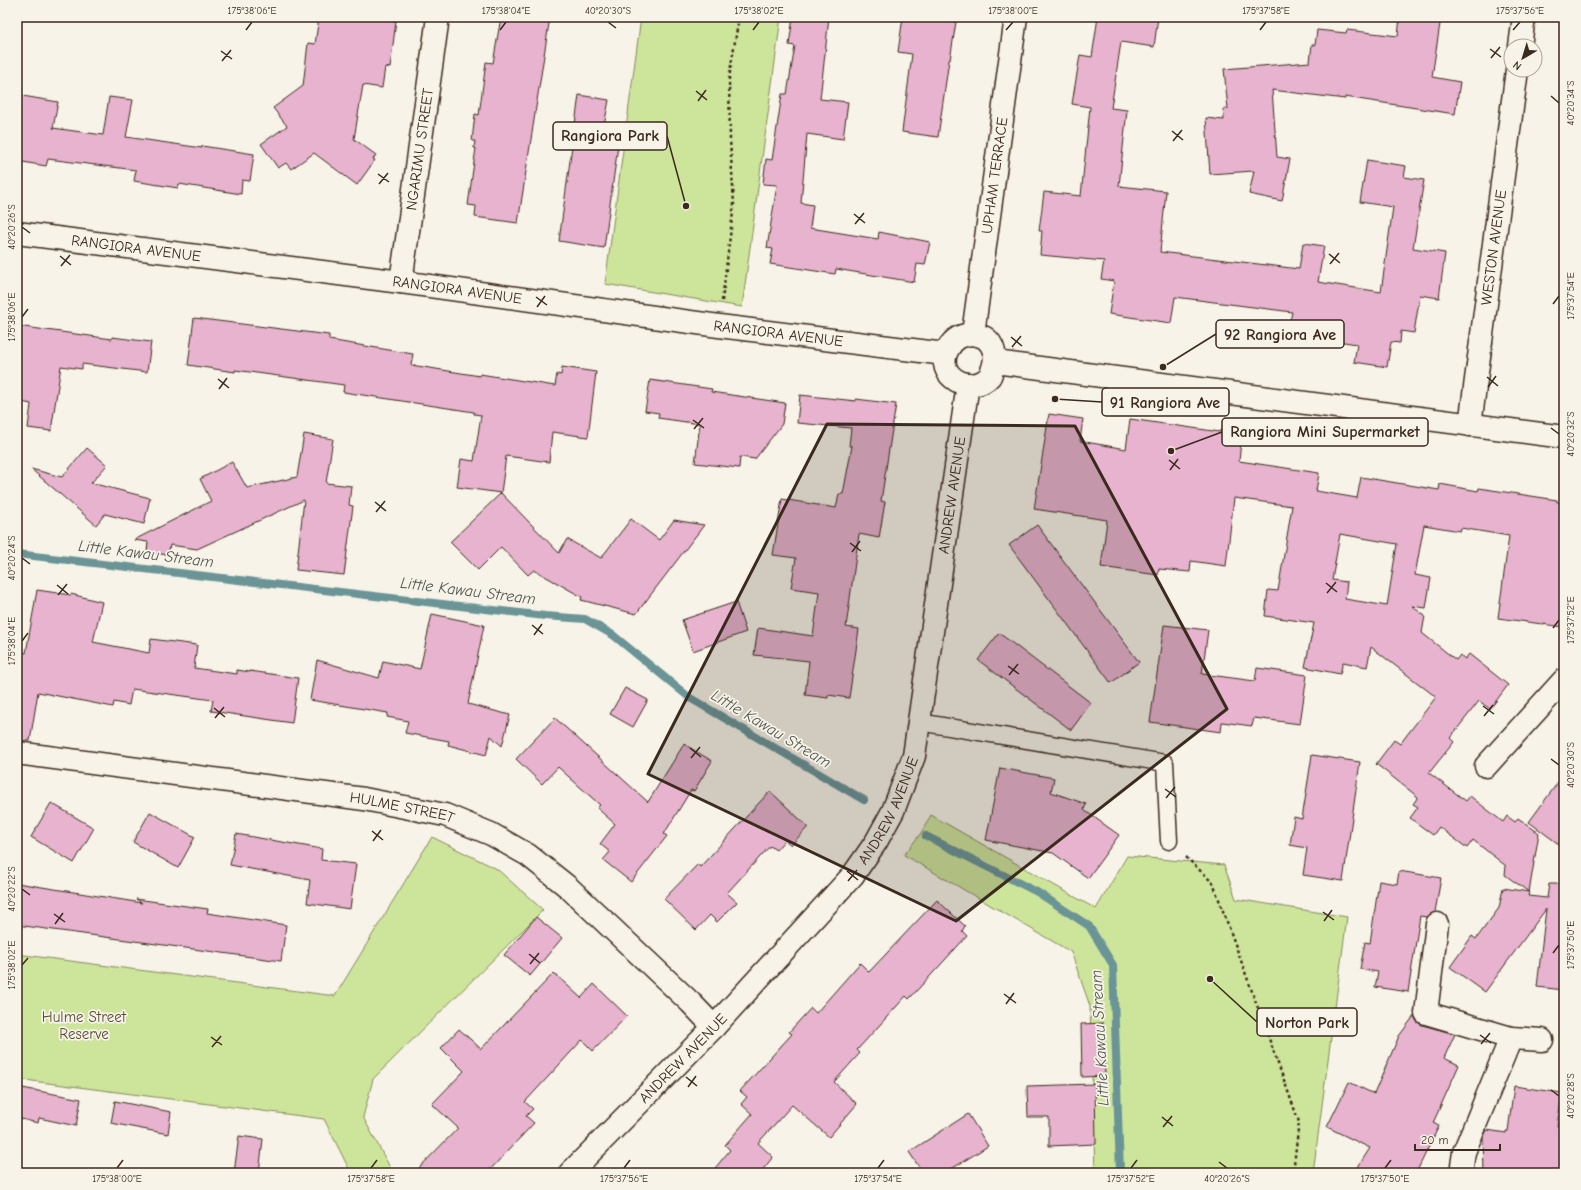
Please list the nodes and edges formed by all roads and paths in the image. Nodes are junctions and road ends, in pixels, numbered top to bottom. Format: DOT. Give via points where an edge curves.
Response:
graph roads {
  1 [pos="438,17"];
  2 [pos="739,17"];
  3 [pos="1016,17"];
  4 [pos="1524,17"];
  5 [pos="1521,38"];
  6 [pos="1516,78"];
  7 [pos="17,233"];
  8 [pos="401,282"];
  9 [pos="719,326"];
  10 [pos="973,334"];
  11 [pos="945,354"];
  12 [pos="995,362"];
  13 [pos="968,384"];
  14 [pos="1470,426"];
  15 [pos="1564,437"];
  16 [pos="1564,680"];
  17 [pos="920,722"];
  18 [pos="17,753"];
  19 [pos="1486,766"];
  20 [pos="1169,841"];
  21 [pos="1436,924"];
  22 [pos="714,1027"];
  23 [pos="1511,1038"];
  24 [pos="1542,1040"];
  25 [pos="570,1173"];
  26 [pos="1293,1173"];
  27 [pos="1461,1173"];
  1 -- 8 [label="street, NGARIMU STREET"];
  2 -- 9 [label="path" via="729,78 734,204"];
  3 -- 10 [label="street, UPHAM TERRACE"];
  4 -- 5 [label="street"];
  6 -- 14 [label="street, WESTON AVENUE"];
  7 -- 8 [label="street, RANGIORA AVENUE"];
  8 -- 9 [label="street, RANGIORA AVENUE"];
  9 -- 11 [label="street, RANGIORA AVENUE"];
  10 -- 11 [label="street" via="962,335 953,341"];
  10 -- 12 [label="street" via="985,338 994,349"];
  11 -- 13 [label="street" via="944,366 949,375"];
  12 -- 13 [label="street" via="990,376 979,383"];
  12 -- 14 [label="street"];
  13 -- 17 [label="street, ANDREW AVENUE"];
  14 -- 15 [label="street"];
  16 -- 19 [label="street"];
  17 -- 20 [label="lane" via="1165,763"];
  17 -- 22 [label="street, ANDREW AVENUE" via="914,756 893,811 876,842 853,874"];
  18 -- 22 [label="street, HULME STREET" via="364,799 444,815 492,834 528,855 568,887"];
  20 -- 26 [label="path" via="1213,883 1299,1122"];
  21 -- 23 [label="street" via="1426,1013"];
  22 -- 25 [label="street, ANDREW AVENUE"];
  23 -- 24 [label="street"];
  23 -- 27 [label="street" via="1464,1152"];
}
